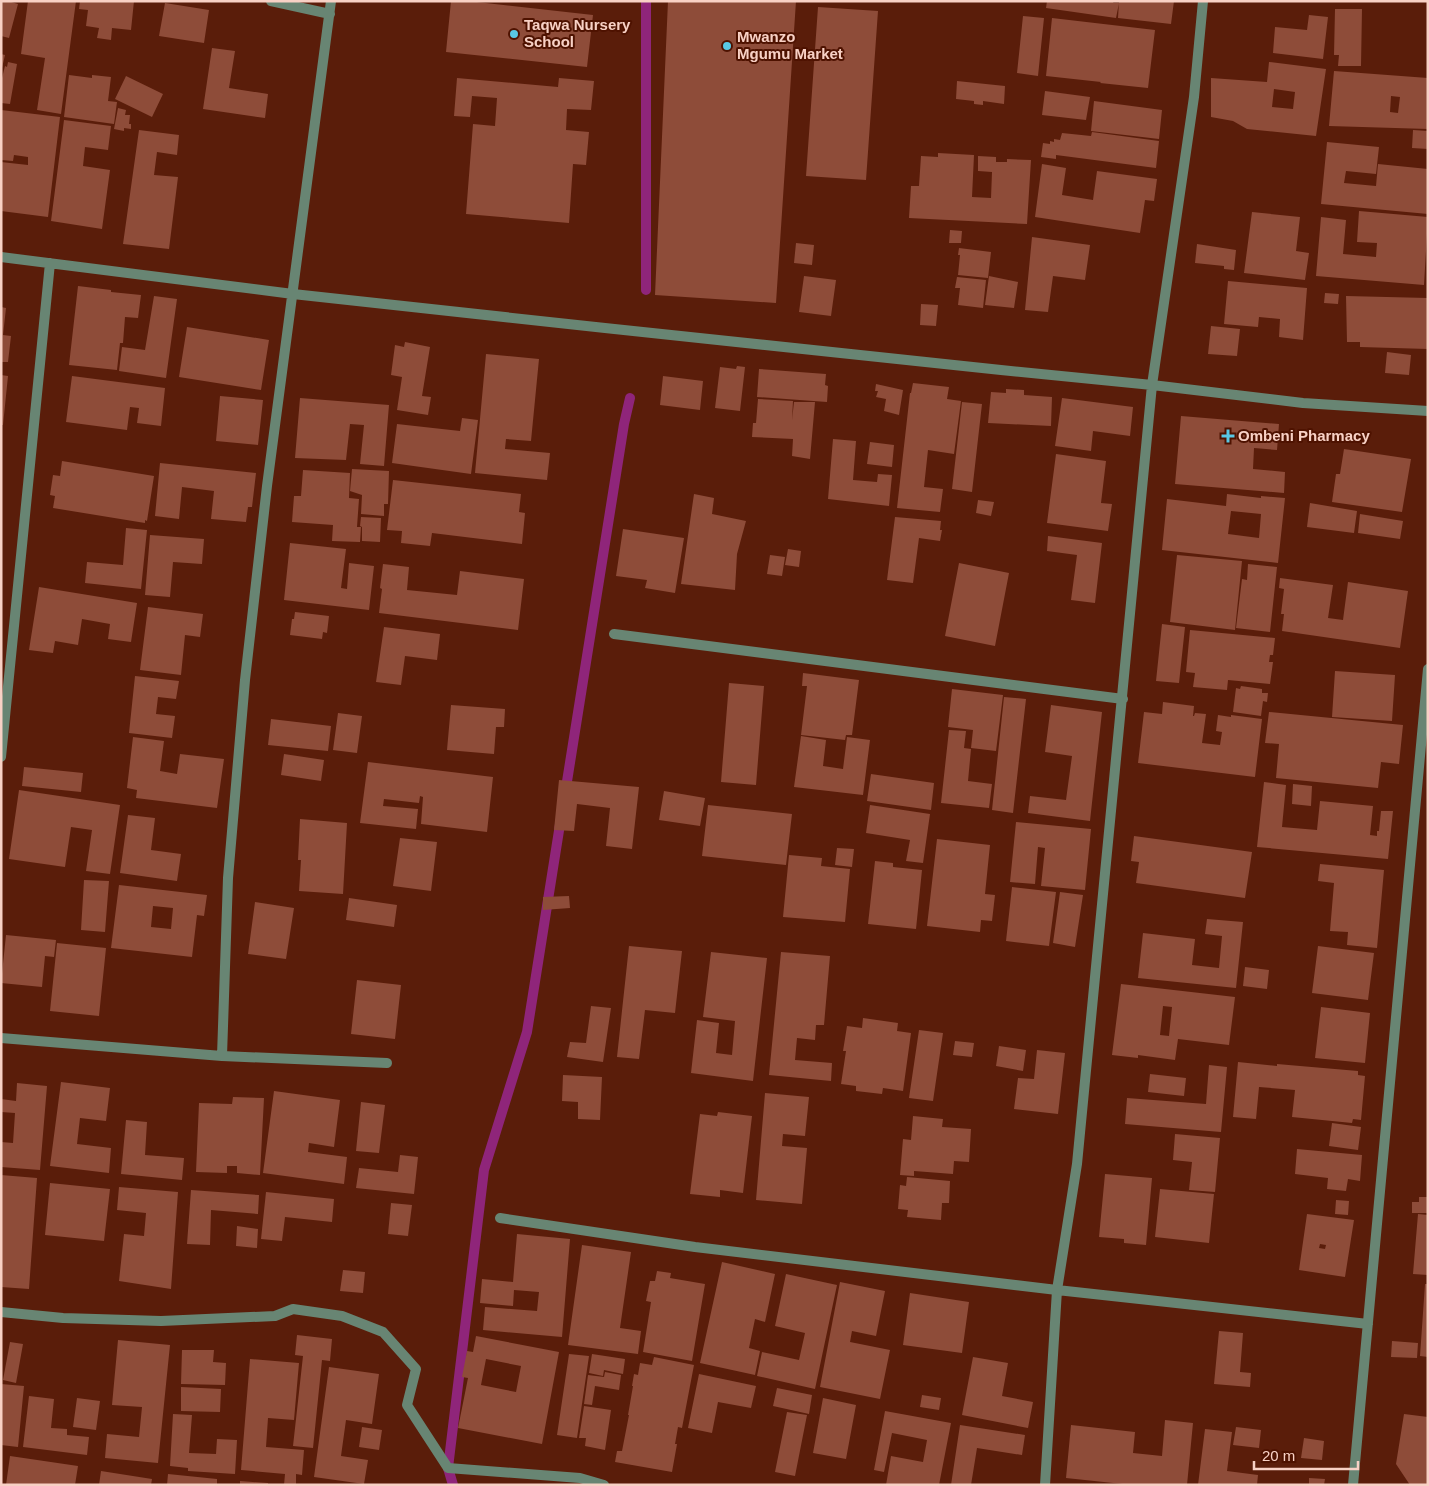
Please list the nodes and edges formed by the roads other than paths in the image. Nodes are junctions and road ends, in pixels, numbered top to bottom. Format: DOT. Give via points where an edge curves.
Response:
graph roads {
  1 [pos="270,1"];
  2 [pos="331,1"];
  3 [pos="1203,1"];
  4 [pos="330,14"];
  5 [pos="1,257"];
  6 [pos="50,263"];
  7 [pos="293,294"];
  8 [pos="1152,385"];
  9 [pos="1428,411"];
  10 [pos="614,634"];
  11 [pos="1428,669"];
  12 [pos="1123,699"];
  13 [pos="1,757"];
  14 [pos="1,1038"];
  15 [pos="222,1056"];
  16 [pos="387,1063"];
  17 [pos="500,1218"];
  18 [pos="1057,1290"];
  19 [pos="1,1312"];
  20 [pos="1368,1324"];
  21 [pos="604,1485"];
  22 [pos="1045,1485"];
  23 [pos="1353,1485"];
  1 -- 4 [label="street"];
  2 -- 4 [label="street"];
  3 -- 8 [label="street" via="1194,97"];
  4 -- 7 [label="street"];
  5 -- 6 [label="street"];
  6 -- 7 [label="street"];
  6 -- 13 [label="street"];
  7 -- 8 [label="street"];
  7 -- 15 [label="street" via="245,680 228,878"];
  8 -- 9 [label="street" via="1303,403"];
  8 -- 12 [label="street"];
  10 -- 12 [label="street"];
  11 -- 20 [label="street"];
  12 -- 18 [label="street" via="1077,1164"];
  14 -- 15 [label="street"];
  15 -- 16 [label="street"];
  17 -- 18 [label="street" via="695,1247"];
  18 -- 20 [label="street"];
  18 -- 22 [label="street"];
  19 -- 21 [label="street" via="63,1318 161,1321 275,1316 293,1309 342,1316 383,1332 416,1369 408,1405 448,1468 580,1478"];
  20 -- 23 [label="street"];
}
